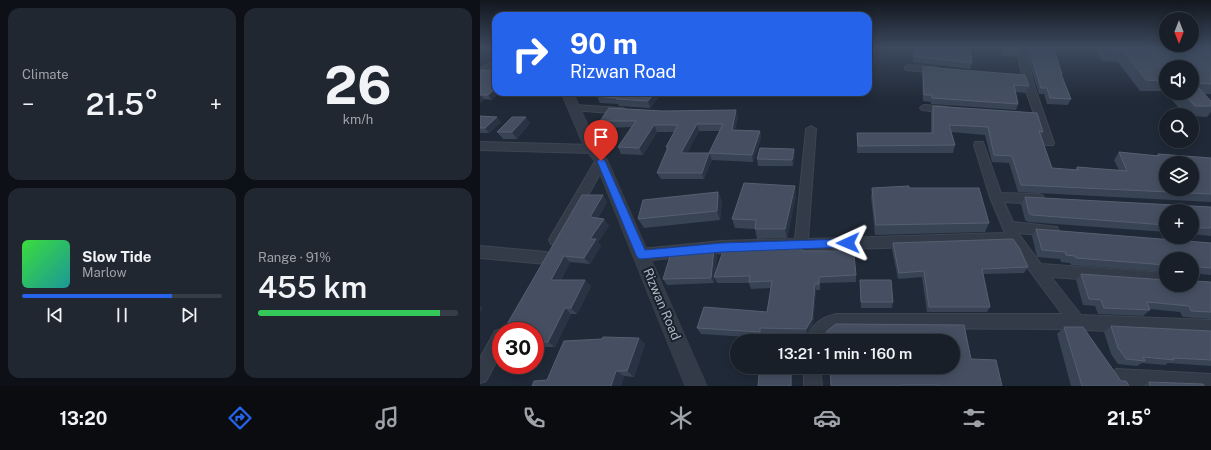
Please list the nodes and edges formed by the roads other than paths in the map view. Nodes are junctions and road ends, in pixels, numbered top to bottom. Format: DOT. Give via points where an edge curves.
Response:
graph roads {
  1 [pos="492,65"];
  2 [pos="1022,65"];
  3 [pos="909,68"];
  4 [pos="948,71"];
  5 [pos="480,72"];
  6 [pos="569,96"];
  7 [pos="575,108"];
  8 [pos="925,108"];
  9 [pos="955,110"];
  10 [pos="635,111"];
  11 [pos="811,129"];
  12 [pos="1049,143"];
  13 [pos="979,145"];
  14 [pos="480,146"];
  15 [pos="596,155"];
  16 [pos="996,197"];
  17 [pos="1052,200"];
  18 [pos="1064,232"];
  19 [pos="1012,233"];
  20 [pos="801,244"];
  21 [pos="480,252"];
  22 [pos="641,255"];
  23 [pos="546,258"];
  24 [pos="1037,270"];
  25 [pos="538,272"];
  26 [pos="1159,279"];
  27 [pos="1082,328"];
  28 [pos="1211,328"];
  29 [pos="817,334"];
  30 [pos="492,348"];
  31 [pos="485,357"];
  32 [pos="480,374"];
  33 [pos="812,374"];
  34 [pos="1116,377"];
  35 [pos="1211,383"];
  36 [pos="696,386"];
  37 [pos="812,386"];
  1 -- 5 [label="street"];
  2 -- 12 [label="street" via="1035,116"];
  3 -- 4 [label="street"];
  6 -- 7 [label="street, Rizwan Road"];
  7 -- 10 [label="street"];
  7 -- 15 [label="street, Rizwan Road"];
  8 -- 9 [label="street"];
  11 -- 20 [label="street"];
  13 -- 16 [label="street"];
  14 -- 15 [label="street"];
  15 -- 22 [label="street, Rizwan Road"];
  15 -- 23 [label="street"];
  16 -- 17 [label="street"];
  16 -- 19 [label="street"];
  18 -- 19 [label="street"];
  19 -- 20 [label="street"];
  19 -- 24 [label="street"];
  20 -- 22 [label="street"];
  21 -- 23 [label="street"];
  22 -- 36 [label="street, Rizwan Road"];
  23 -- 25 [label="street"];
  24 -- 26 [label="street"];
  24 -- 27 [label="street"];
  27 -- 28 [label="street"];
  27 -- 29 [label="street" via="836,321 825,323"];
  30 -- 31 [label="street"];
  31 -- 32 [label="street"];
  33 -- 37 [label="street"];
  34 -- 35 [label="street"];
}
